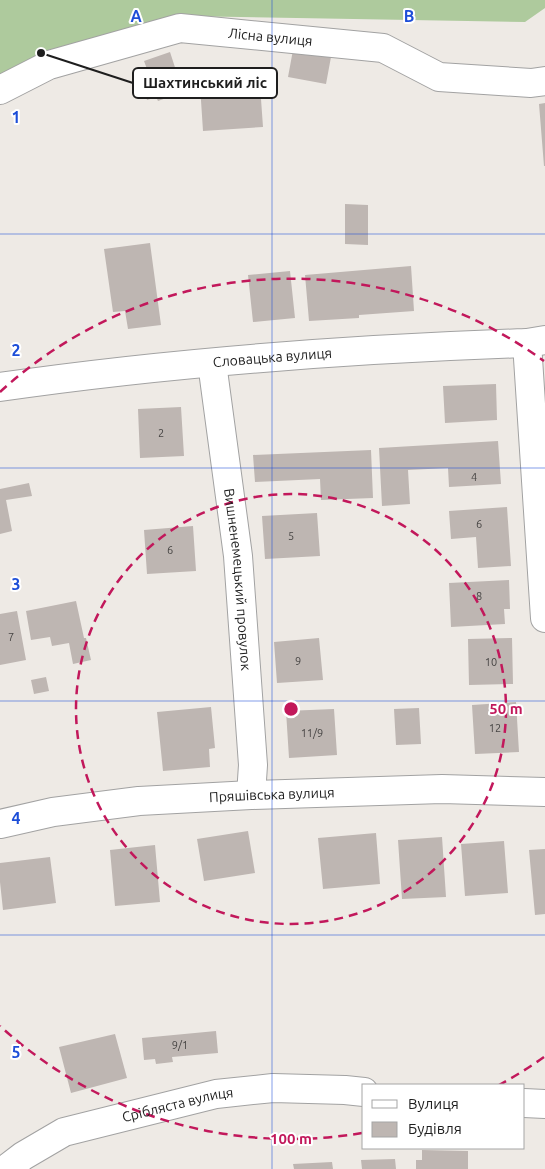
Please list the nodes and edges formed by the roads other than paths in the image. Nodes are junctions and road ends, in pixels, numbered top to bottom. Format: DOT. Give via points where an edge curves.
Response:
graph roads {
  1 [pos="545,81"];
  2 [pos="0,90"];
  3 [pos="536,342"];
  4 [pos="212,363"];
  5 [pos="0,387"];
  6 [pos="545,618"];
  7 [pos="545,792"];
  8 [pos="251,795"];
  9 [pos="0,824"];
  10 [pos="362,1092"];
  11 [pos="525,1103"];
  12 [pos="545,1104"];
  13 [pos="6,1169"];
  1 -- 2 [label="street, Лісна вулиця" via="531,83 439,77 383,48 180,28 49,66"];
  3 -- 4 [label="street, Словацька вулиця" via="413,347"];
  3 -- 6 [label="street"];
  4 -- 5 [label="street, Словацька вулиця"];
  4 -- 8 [label="street, Вишненемецький провулок" via="238,556 253,765"];
  7 -- 8 [label="street, Пряшівська вулиця" via="442,789"];
  8 -- 9 [label="street, Пряшівська вулиця" via="138,801 53,812"];
  10 -- 13 [label="street, Срібляста вулиця" via="273,1088 216,1094 64,1132"];
  11 -- 12 [label="street"];
}
